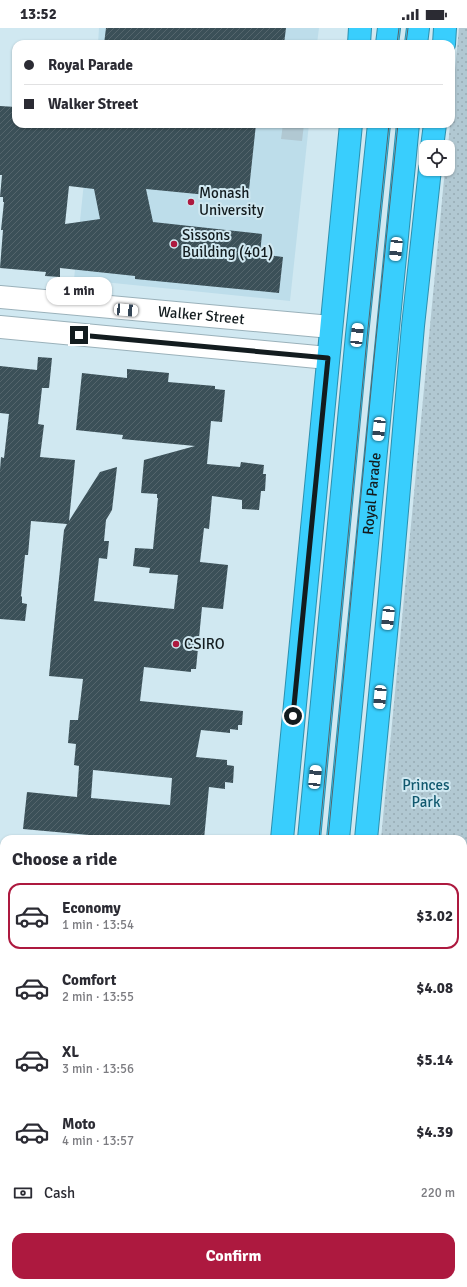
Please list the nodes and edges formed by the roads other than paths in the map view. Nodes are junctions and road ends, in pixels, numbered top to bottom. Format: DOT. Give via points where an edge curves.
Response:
graph roads {
  1 [pos="360,28"];
  2 [pos="389,28"];
  3 [pos="418,28"];
  4 [pos="445,28"];
  5 [pos="359,40"];
  6 [pos="388,40"];
  7 [pos="416,40"];
  8 [pos="444,40"];
  9 [pos="351,128"];
  10 [pos="379,128"];
  11 [pos="408,128"];
  12 [pos="434,128"];
  13 [pos="433,140"];
  14 [pos="429,176"];
  15 [pos="0,298"];
  16 [pos="66,304"];
  17 [pos="0,327"];
  18 [pos="331,327"];
  19 [pos="64,333"];
  20 [pos="357,335"];
  21 [pos="386,352"];
  22 [pos="410,356"];
  23 [pos="328,358"];
  24 [pos="355,358"];
  25 [pos="362,600"];
  26 [pos="389,603"];
  27 [pos="282,835"];
  28 [pos="309,835"];
  29 [pos="338,835"];
  30 [pos="366,835"];
  1 -- 5 [label="highway"];
  2 -- 6 [label="highway"];
  3 -- 7 [label="highway"];
  4 -- 8 [label="highway"];
  9 -- 18 [label="highway"];
  10 -- 20 [label="highway, Royal Parade"];
  11 -- 21 [label="highway, Royal Parade"];
  12 -- 13 [label="highway"];
  14 -- 22 [label="highway, Royal Parade"];
  15 -- 16 [label="street, Walker Street"];
  16 -- 18 [label="street, Walker Street"];
  16 -- 19 [label="street"];
  17 -- 19 [label="street, Walker Street"];
  18 -- 20 [label="highway"];
  18 -- 23 [label="highway"];
  19 -- 23 [label="street, Walker Street"];
  20 -- 21 [label="highway"];
  20 -- 24 [label="highway, Royal Parade"];
  21 -- 22 [label="highway"];
  21 -- 24 [label="highway"];
  21 -- 25 [label="highway, Royal Parade"];
  22 -- 26 [label="highway, Royal Parade"];
  23 -- 24 [label="highway"];
  23 -- 27 [label="highway"];
  24 -- 28 [label="highway, Royal Parade"];
  25 -- 26 [label="highway"];
  25 -- 29 [label="highway, Royal Parade"];
  26 -- 30 [label="highway, Royal Parade"];
}
